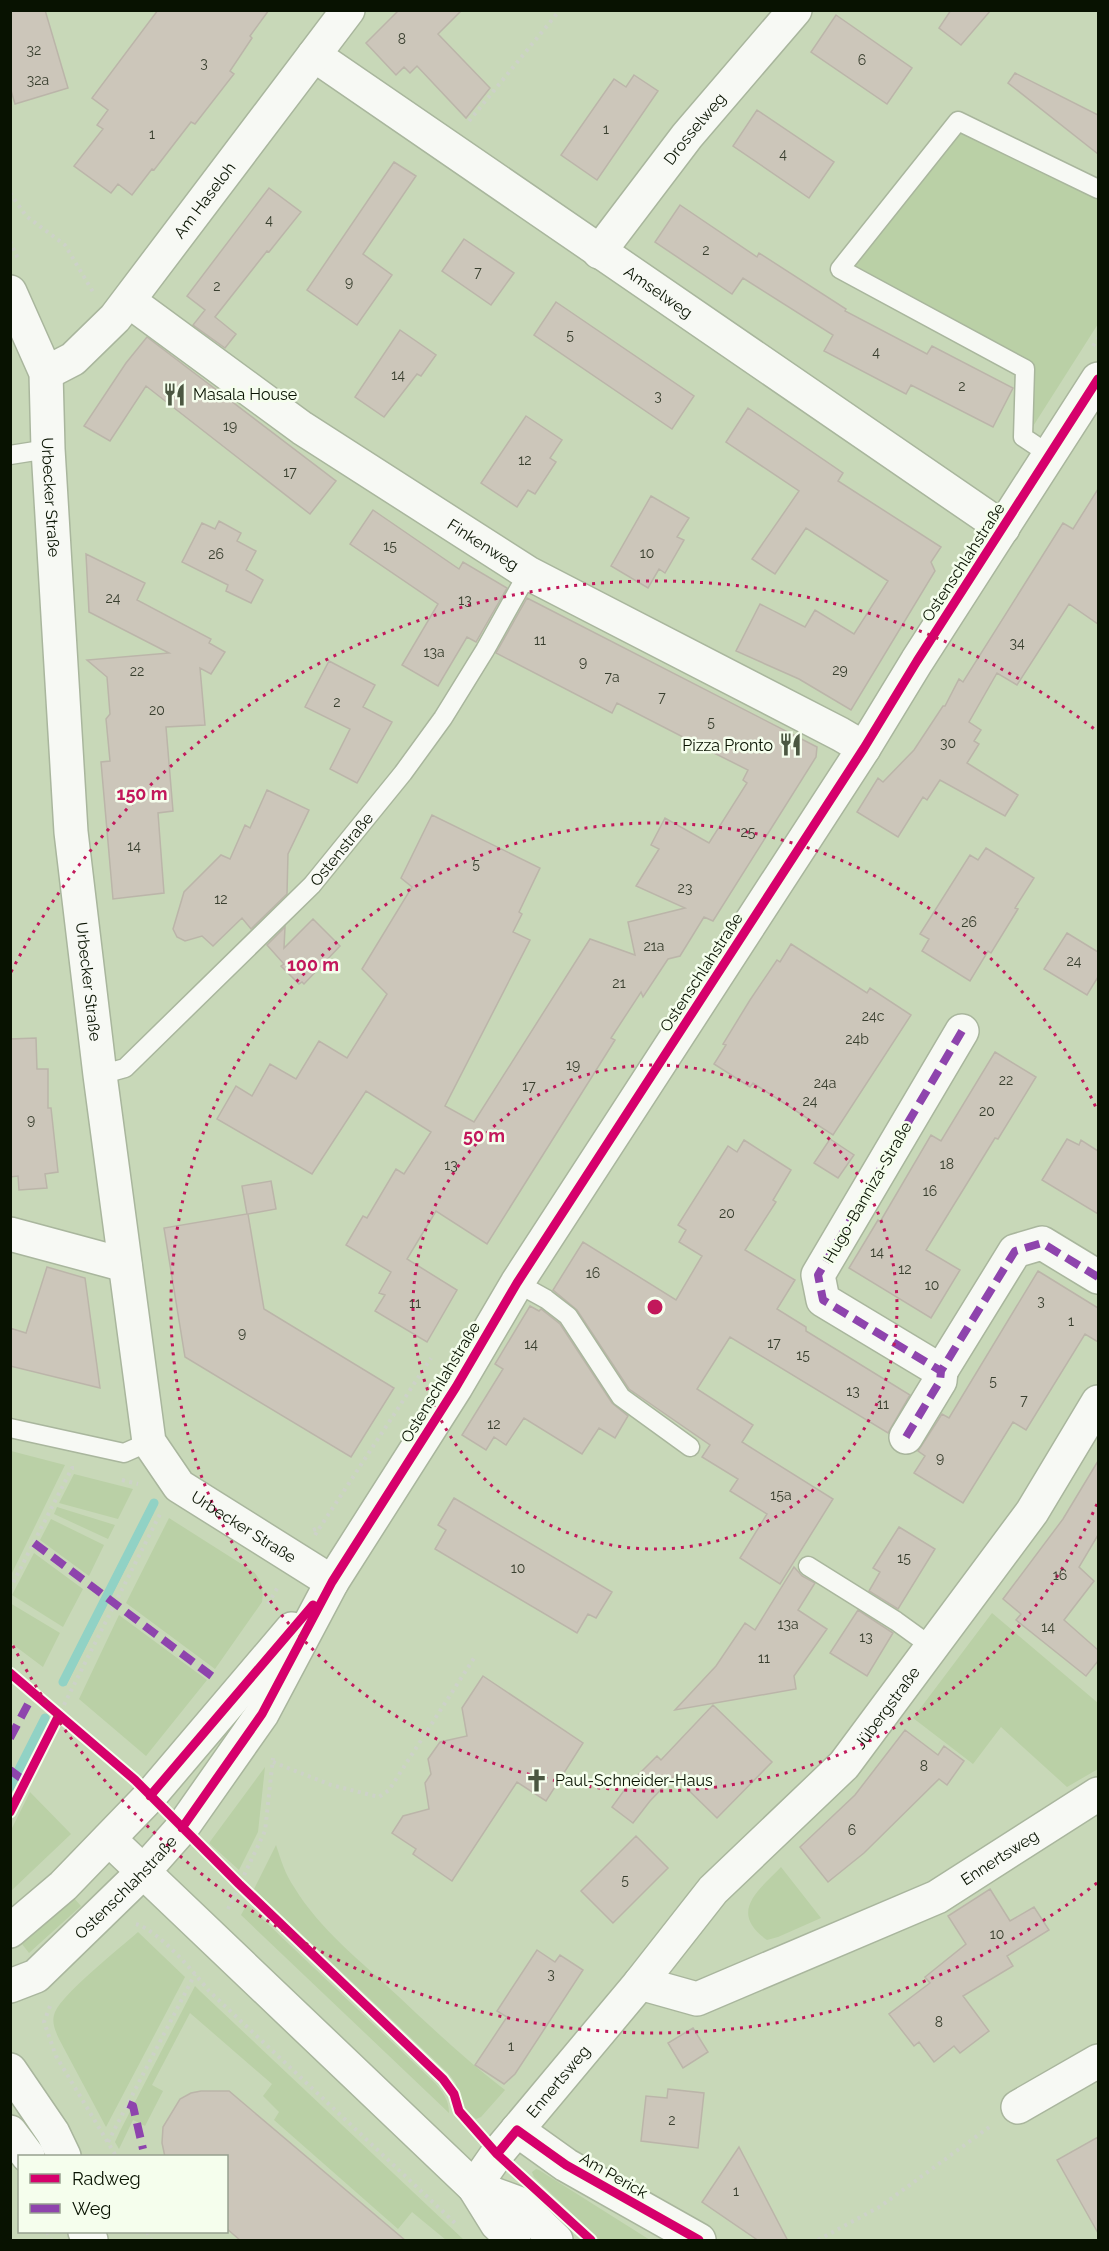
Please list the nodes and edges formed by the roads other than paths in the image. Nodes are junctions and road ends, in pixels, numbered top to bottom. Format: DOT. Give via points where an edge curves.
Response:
graph roads {
  1 [pos="348,10"];
  2 [pos="795,10"];
  3 [pos="314,55"];
  4 [pos="1098,189"];
  5 [pos="599,252"];
  6 [pos="10,292"];
  7 [pos="114,299"];
  8 [pos="46,373"];
  9 [pos="1098,380"];
  10 [pos="48,449"];
  11 [pos="10,455"];
  12 [pos="1050,455"];
  13 [pos="1003,528"];
  14 [pos="528,573"];
  15 [pos="864,748"];
  16 [pos="962,1031"];
  17 [pos="100,1075"];
  18 [pos="10,1234"];
  19 [pos="125,1265"];
  20 [pos="1098,1277"];
  21 [pos="518,1283"];
  22 [pos="941,1371"];
  23 [pos="1098,1402"];
  24 [pos="10,1428"];
  25 [pos="906,1437"];
  26 [pos="149,1442"];
  27 [pos="690,1447"];
  28 [pos="808,1566"];
  29 [pos="332,1582"];
  30 [pos="932,1647"];
  31 [pos="1098,1794"];
  32 [pos="109,1839"];
  33 [pos="144,1872"];
  34 [pos="10,1931"];
  35 [pos="640,1983"];
  36 [pos="10,1986"];
  37 [pos="1098,2061"];
  38 [pos="10,2070"];
  39 [pos="1017,2107"];
  40 [pos="517,2130"];
  41 [pos="10,2132"];
  42 [pos="27,2155"];
  43 [pos="63,2155"];
  44 [pos="474,2187"];
  45 [pos="514,2241"];
  46 [pos="556,2241"];
  47 [pos="699,2241"];
  1 -- 3 [label="street, Am Haseloh"];
  2 -- 5 [label="street, Drosselweg" via="687,136"];
  3 -- 5 [label="street, Amselweg"];
  3 -- 7 [label="street, Am Haseloh"];
  4 -- 12 [label="lane" via="958,121 840,269 1025,369 1023,436"];
  5 -- 13 [label="street, Amselweg"];
  6 -- 8 [label="street, Urbecker Straße"];
  7 -- 8 [label="street, Am Haseloh" via="115,318 73,359"];
  7 -- 14 [label="street, Finkenweg" via="302,428"];
  8 -- 10 [label="street, Urbecker Straße"];
  9 -- 12 [label="street, Ostenschlahstraße"];
  10 -- 11 [label="lane"];
  10 -- 17 [label="street, Urbecker Straße" via="71,832"];
  12 -- 13 [label="street, Ostenschlahstraße"];
  13 -- 15 [label="street, Ostenschlahstraße"];
  14 -- 15 [label="street, Finkenweg"];
  14 -- 17 [label="lane, Ostenstraße" via="443,718 312,885 125,1068"];
  15 -- 21 [label="street, Ostenschlahstraße"];
  16 -- 22 [label="street, Hugo-Banniza-Straße" via="818,1275 823,1300"];
  17 -- 19 [label="street, Urbecker Straße"];
  18 -- 19 [label="street"];
  19 -- 26 [label="street, Urbecker Straße"];
  20 -- 22 [label="street" via="1042,1243 1015,1251"];
  21 -- 27 [label="lane" via="568,1316 621,1397"];
  21 -- 29 [label="street, Ostenschlahstraße"];
  22 -- 25 [label="street" via="940,1381"];
  23 -- 30 [label="street, Jübergstraße" via="1032,1512"];
  24 -- 26 [label="lane" via="124,1453"];
  26 -- 29 [label="street, Urbecker Straße" via="179,1486"];
  28 -- 30 [label="lane"];
  29 -- 32 [label="street, Ostenschlahstraße"];
  29 -- 33 [label="street, Ostenschlahstraße" via="262,1714 182,1828"];
  30 -- 35 [label="street, Jübergstraße" via="844,1765 713,1890"];
  31 -- 35 [label="street, Ennertsweg" via="937,1897 697,1999"];
  32 -- 33 [label="street"];
  32 -- 34 [label="street, Ostenschlahstraße" via="63,1886"];
  33 -- 36 [label="street, Ostenschlahstraße" via="36,1976"];
  33 -- 44 [label="street"];
  35 -- 40 [label="street, Ennertsweg"];
  37 -- 39 [label="street"];
  38 -- 43 [label="street" via="53,2133"];
  40 -- 44 [label="street, Ennertsweg"];
  40 -- 47 [label="street, Am Perick" via="566,2165"];
  41 -- 42 [label="street"];
  44 -- 45 [label="street" via="497,2224"];
  44 -- 46 [label="street" via="518,2203"];
}
